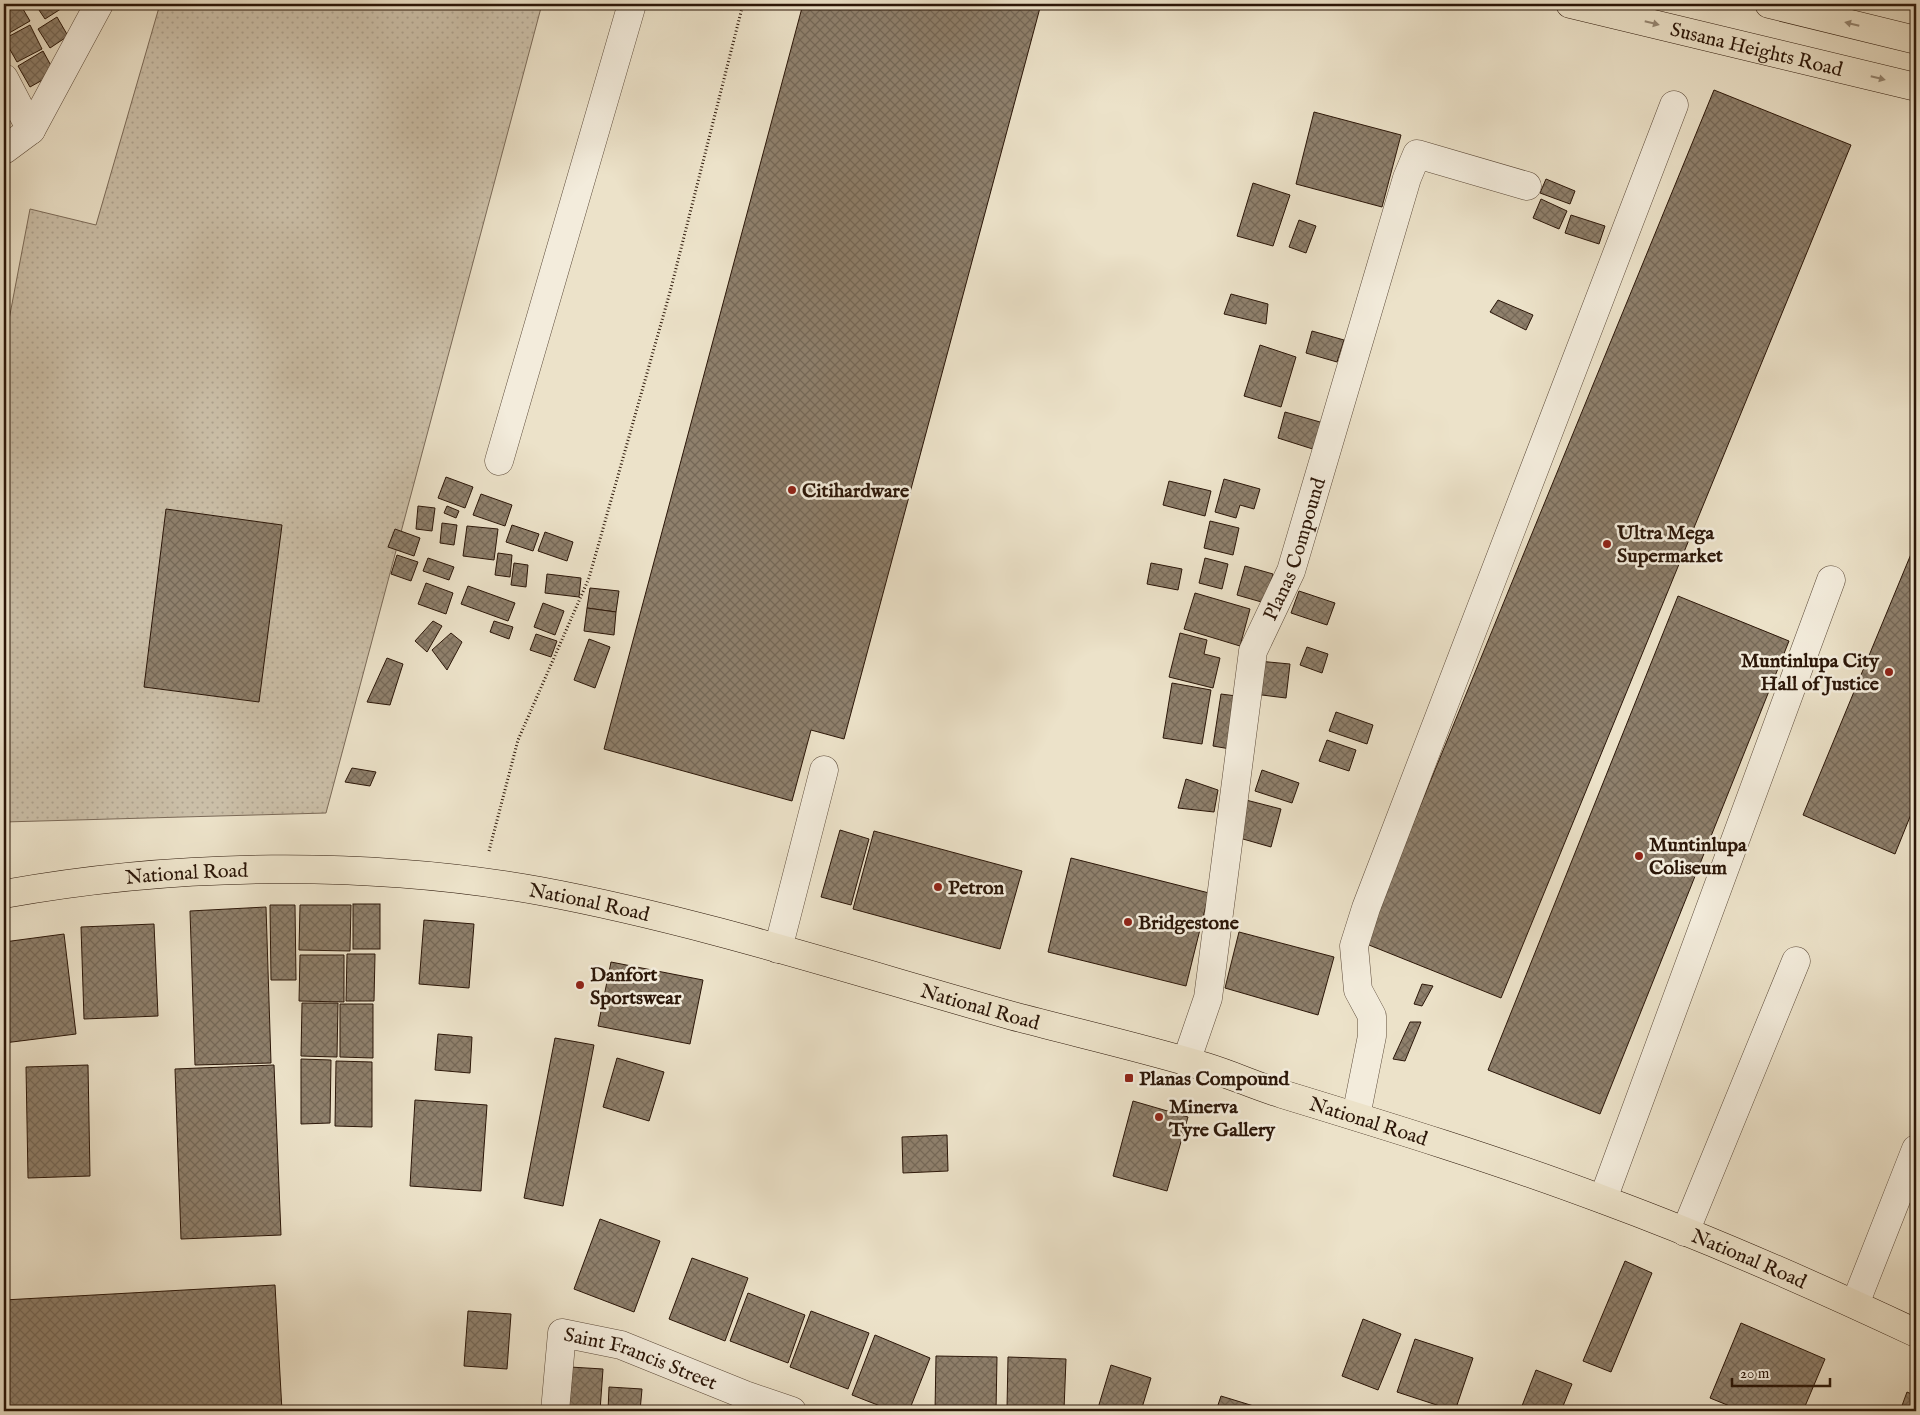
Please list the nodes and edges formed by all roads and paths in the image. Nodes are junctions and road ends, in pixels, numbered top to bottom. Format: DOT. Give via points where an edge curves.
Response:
graph roads {
  1 [pos="632,4"];
  2 [pos="743,4"];
  3 [pos="1570,4"];
  4 [pos="1769,4"];
  5 [pos="96,6"];
  6 [pos="1916,40"];
  7 [pos="4,78"];
  8 [pos="1916,87"];
  9 [pos="1674,106"];
  10 [pos="31,130"];
  11 [pos="4,150"];
  12 [pos="1527,186"];
  13 [pos="499,461"];
  14 [pos="1831,580"];
  15 [pos="824,770"];
  16 [pos="482,883"];
  17 [pos="4,894"];
  18 [pos="778,949"];
  19 [pos="1796,961"];
  20 [pos="1186,1062"];
  21 [pos="1356,1116"];
  22 [pos="1916,1149"];
  23 [pos="1603,1199"];
  24 [pos="1685,1232"];
  25 [pos="1855,1304"];
  26 [pos="1916,1333"];
  27 [pos="555,1411"];
  28 [pos="792,1411"];
  1 -- 13 [label="street"];
  2 -- 16 [label="path" via="670,292 589,578 518,740"];
  3 -- 8 [label="main road, Susana Heights Road, one-way"];
  6 -- 4 [label="main road, one-way"];
  5 -- 10 [label="street"];
  7 -- 10 [label="street"];
  9 -- 21 [label="street" via="1354,946 1358,990 1372,1016 1372,1036"];
  10 -- 11 [label="street"];
  12 -- 20 [label="street, Planas Compound" via="1417,154 1291,571 1253,651 1208,998"];
  14 -- 23 [label="street"];
  15 -- 18 [label="street"];
  16 -- 17 [label="main road, National Road" via="367,871 299,870 167,874 63,883"];
  16 -- 18 [label="main road, National Road" via="616,907"];
  18 -- 20 [label="main road, National Road"];
  19 -- 24 [label="street"];
  20 -- 21 [label="main road, National Road"];
  21 -- 23 [label="main road, National Road"];
  22 -- 25 [label="street"];
  23 -- 24 [label="main road, National Road"];
  24 -- 25 [label="main road, National Road"];
  25 -- 26 [label="main road, National Road"];
  27 -- 28 [label="street, Saint Francis Street" via="562,1333 621,1345"];
}
